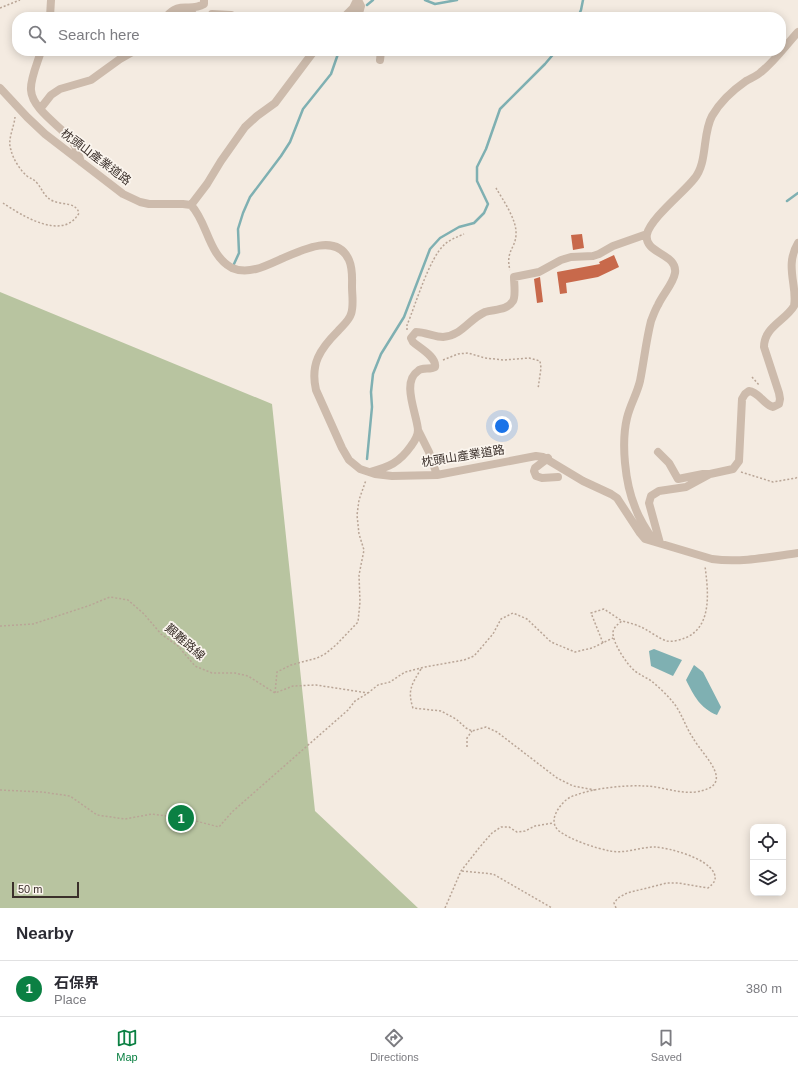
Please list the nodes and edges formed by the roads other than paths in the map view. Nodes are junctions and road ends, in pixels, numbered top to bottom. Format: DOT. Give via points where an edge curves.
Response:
graph roads {
  1 [pos="51,0"];
  2 [pos="358,0"];
  3 [pos="204,2"];
  4 [pos="176,8"];
  5 [pos="50,12"];
  6 [pos="170,12"];
  7 [pos="187,12"];
  8 [pos="210,12"];
  9 [pos="349,12"];
  10 [pos="359,12"];
  11 [pos="798,32"];
  12 [pos="786,45"];
  13 [pos="41,56"];
  14 [pos="125,56"];
  15 [pos="310,56"];
  16 [pos="381,56"];
  17 [pos="777,56"];
  18 [pos="380,60"];
  19 [pos="0,88"];
  20 [pos="40,109"];
  21 [pos="81,162"];
  22 [pos="191,206"];
  23 [pos="647,234"];
  24 [pos="798,243"];
  25 [pos="418,430"];
  26 [pos="658,452"];
  27 [pos="548,458"];
  28 [pos="369,472"];
  29 [pos="437,474"];
  30 [pos="710,474"];
  31 [pos="558,477"];
  32 [pos="657,542"];
  33 [pos="798,553"];
  1 -- 5 [label="street"];
  2 -- 9 [label="street"];
  2 -- 10 [label="street" via="361,6"];
  3 -- 4 [label="street" via="200,6"];
  3 -- 8 [label="street"];
  4 -- 6 [label="street"];
  4 -- 7 [label="street"];
  11 -- 12 [label="street"];
  13 -- 20 [label="street" via="31,88 32,96"];
  14 -- 20 [label="street" via="91,80 60,89 51,95"];
  15 -- 22 [label="street" via="275,103 245,127"];
  16 -- 18 [label="street"];
  17 -- 23 [label="street" via="764,70 735,89 720,104 706,132 700,170 650,227"];
  19 -- 21 [label="street, 枕頭山產業道路" via="45,134"];
  20 -- 21 [label="street" via="69,138 77,149"];
  21 -- 22 [label="street, 枕頭山產業道路" via="123,194 140,202"];
  22 -- 28 [label="street, 枕頭山產業道路" via="199,216 219,256 224,263 234,269 257,269 293,253 317,246 337,248 348,257 352,273 351,314 318,356 314,368 314,381 349,460 360,470"];
  23 -- 25 [label="street" via="593,256 571,257 539,272 514,277 514,299 511,304 480,315 454,335 442,337 416,332 411,338 413,342 436,363 435,367 417,371 412,377 410,388"];
  23 -- 32 [label="street" via="648,242 653,249 671,261 675,273 651,321 640,382 627,418 625,436 626,464 635,508"];
  24 -- 30 [label="street" via="792,258 798,287 795,306 772,327 764,341 780,399 779,404 768,406 752,392 745,394 742,399 739,461 733,469"];
  25 -- 28 [label="street" via="415,441 403,457 386,468"];
  25 -- 29 [label="street"];
  26 -- 30 [label="street" via="669,463 678,479"];
  27 -- 29 [label="street, 枕頭山產業道路" via="536,456"];
  27 -- 31 [label="street" via="535,468 536,476"];
  27 -- 32 [label="street" via="583,481 617,498 645,539"];
  28 -- 29 [label="street, 枕頭山產業道路" via="392,476"];
  30 -- 32 [label="street" via="686,487 659,491 651,496 649,503"];
  32 -- 33 [label="street" via="704,557 736,562"];
}
